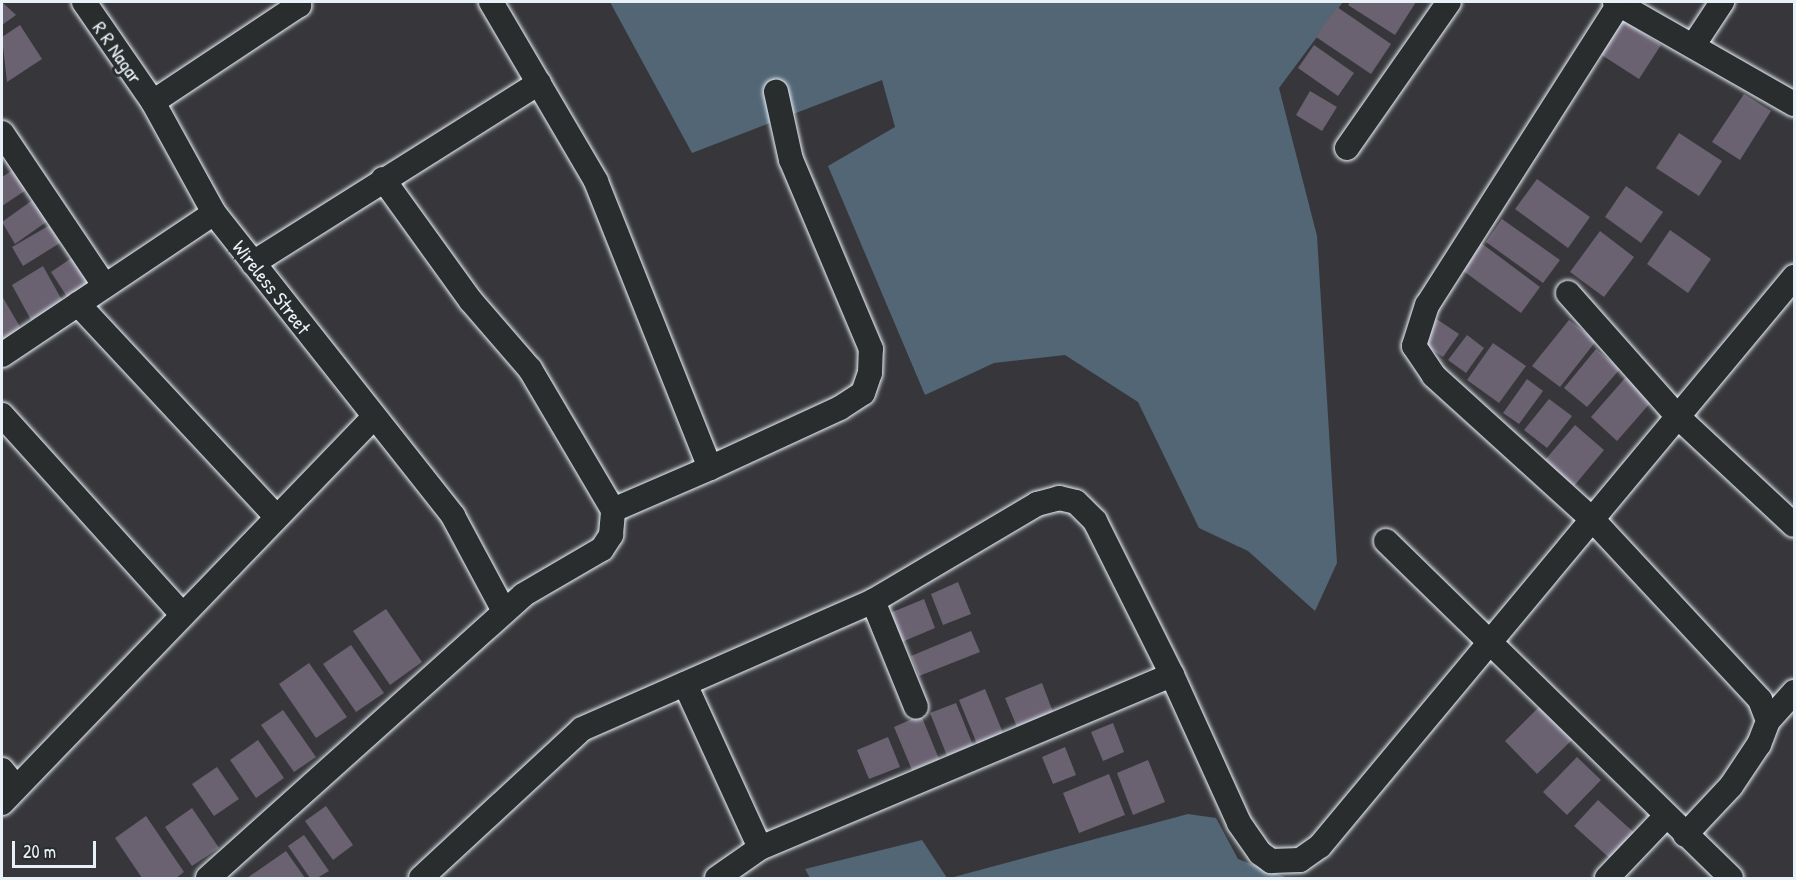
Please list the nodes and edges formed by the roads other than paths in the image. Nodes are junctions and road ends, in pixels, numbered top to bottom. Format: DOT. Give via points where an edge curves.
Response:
graph roads {
  1 [pos="84,2"];
  2 [pos="491,2"];
  3 [pos="1449,2"];
  4 [pos="1722,2"];
  5 [pos="301,3"];
  6 [pos="1617,3"];
  7 [pos="1693,46"];
  8 [pos="539,83"];
  9 [pos="776,92"];
  10 [pos="153,102"];
  11 [pos="1794,104"];
  12 [pos="2,133"];
  13 [pos="1347,148"];
  14 [pos="383,179"];
  15 [pos="214,213"];
  16 [pos="253,263"];
  17 [pos="1794,277"];
  18 [pos="105,286"];
  19 [pos="1568,293"];
  20 [pos="1786,302"];
  21 [pos="78,304"];
  22 [pos="2,355"];
  23 [pos="2,415"];
  24 [pos="374,417"];
  25 [pos="1678,417"];
  26 [pos="710,468"];
  27 [pos="613,510"];
  28 [pos="276,516"];
  29 [pos="1593,520"];
  30 [pos="1794,525"];
  31 [pos="1386,541"];
  32 [pos="873,601"];
  33 [pos="504,611"];
  34 [pos="180,612"];
  35 [pos="1493,642"];
  36 [pos="1172,675"];
  37 [pos="685,684"];
  38 [pos="1794,692"];
  39 [pos="916,707"];
  40 [pos="1768,721"];
  41 [pos="6,786"];
  42 [pos="1666,816"];
  43 [pos="1686,835"];
  44 [pos="760,848"];
  45 [pos="208,879"];
  46 [pos="421,879"];
  47 [pos="717,879"];
  48 [pos="1607,879"];
  49 [pos="1731,879"];
  1 -- 10 [label="street, R R Nagar"];
  2 -- 8 [label="street"];
  3 -- 13 [label="street"];
  4 -- 7 [label="street"];
  5 -- 10 [label="street"];
  6 -- 7 [label="street"];
  6 -- 29 [label="street" via="1427,305 1414,346 1434,376"];
  7 -- 11 [label="street"];
  8 -- 14 [label="street"];
  8 -- 26 [label="street" via="596,181"];
  9 -- 26 [label="street" via="791,160 871,349 870,373 863,393 840,408"];
  10 -- 15 [label="street, Wireless Street"];
  12 -- 18 [label="street"];
  14 -- 16 [label="street"];
  14 -- 27 [label="street" via="471,301 530,369"];
  15 -- 16 [label="street, Wireless Street"];
  15 -- 18 [label="street"];
  16 -- 24 [label="street, Wireless Street"];
  17 -- 20 [label="street"];
  18 -- 21 [label="street"];
  19 -- 25 [label="street"];
  20 -- 25 [label="street"];
  21 -- 22 [label="street"];
  21 -- 28 [label="street"];
  23 -- 34 [label="street"];
  24 -- 28 [label="street"];
  24 -- 33 [label="street, Wireless Street" via="453,516"];
  25 -- 29 [label="street"];
  25 -- 30 [label="street"];
  26 -- 27 [label="street"];
  27 -- 33 [label="street" via="611,535 602,549"];
  28 -- 34 [label="street"];
  29 -- 35 [label="street"];
  29 -- 40 [label="street" via="1737,672 1760,700"];
  31 -- 35 [label="street"];
  32 -- 36 [label="street" via="1037,504 1059,498 1076,502 1095,521"];
  32 -- 37 [label="street"];
  32 -- 39 [label="street"];
  33 -- 45 [label="street"];
  34 -- 41 [label="street"];
  35 -- 36 [label="street" via="1320,846 1300,860 1282,863 1260,853 1239,823"];
  35 -- 42 [label="street"];
  36 -- 44 [label="street"];
  37 -- 44 [label="street"];
  37 -- 46 [label="street" via="582,729"];
  38 -- 40 [label="street"];
  40 -- 43 [label="street" via="1731,786"];
  42 -- 43 [label="street"];
  42 -- 48 [label="street"];
  43 -- 49 [label="street"];
  44 -- 47 [label="street"];
}
